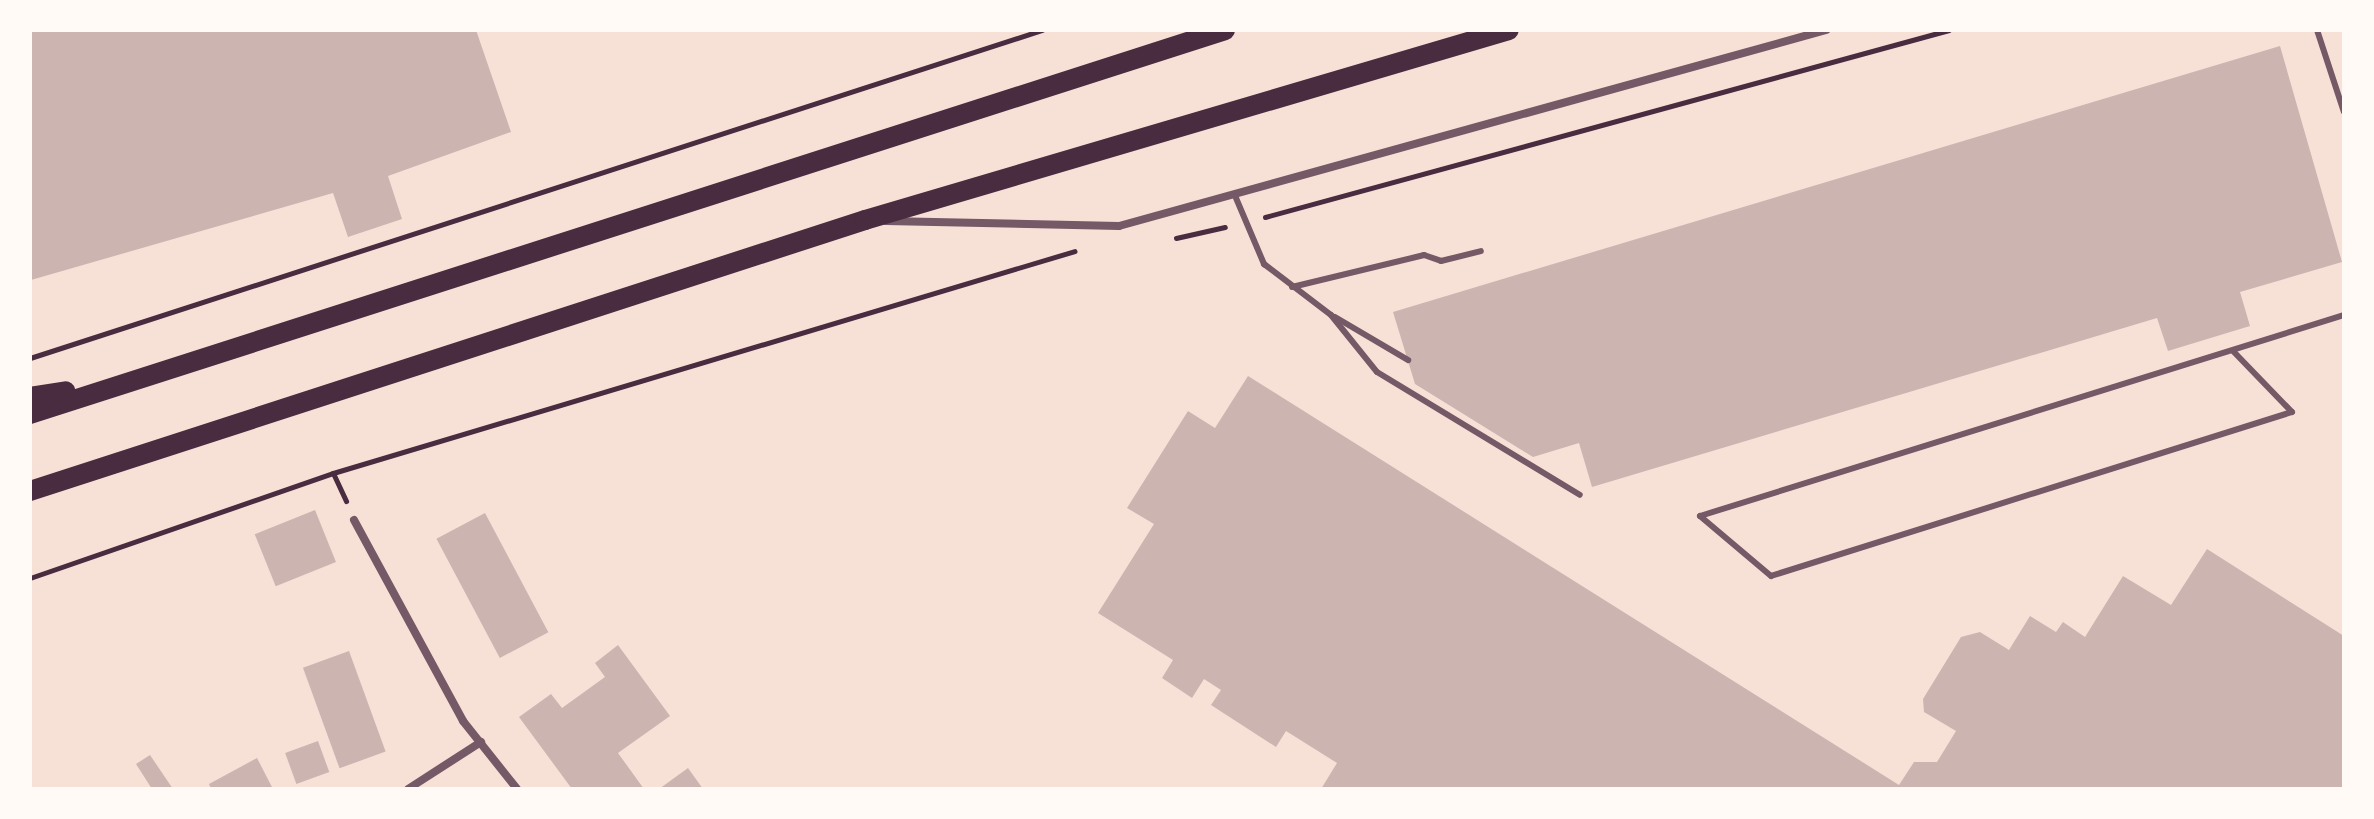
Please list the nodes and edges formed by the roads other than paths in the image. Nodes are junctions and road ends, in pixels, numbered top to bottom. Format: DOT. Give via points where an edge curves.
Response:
graph roads {
  1 [pos="1225,30"];
  2 [pos="1509,30"];
  3 [pos="1826,30"];
  4 [pos="2317,30"];
  5 [pos="2344,112"];
  6 [pos="1236,198"];
  7 [pos="865,220"];
  8 [pos="1481,251"];
  9 [pos="1292,287"];
  10 [pos="1331,315"];
  11 [pos="2344,315"];
  12 [pos="2233,351"];
  13 [pos="1408,360"];
  14 [pos="121,380"];
  15 [pos="30,397"];
  16 [pos="30,414"];
  17 [pos="30,491"];
  18 [pos="1580,495"];
  19 [pos="354,520"];
  20 [pos="481,742"];
  21 [pos="408,789"];
  22 [pos="517,789"];
  1 -- 14 [label="main road"];
  2 -- 7 [label="main road"];
  3 -- 6 [label="street"];
  4 -- 5 [label="lane"];
  6 -- 7 [label="street" via="1119,226"];
  6 -- 9 [label="lane" via="1264,264"];
  7 -- 17 [label="main road"];
  8 -- 9 [label="lane" via="1441,261 1424,255"];
  9 -- 10 [label="lane"];
  10 -- 13 [label="lane"];
  10 -- 18 [label="lane" via="1377,372"];
  11 -- 12 [label="lane"];
  12 -- 12 [label="lane" via="2292,412 1771,576 1700,516"];
  14 -- 15 [label="main road"];
  14 -- 16 [label="main road"];
  19 -- 20 [label="street"];
  20 -- 21 [label="street"];
  20 -- 22 [label="street"];
}
